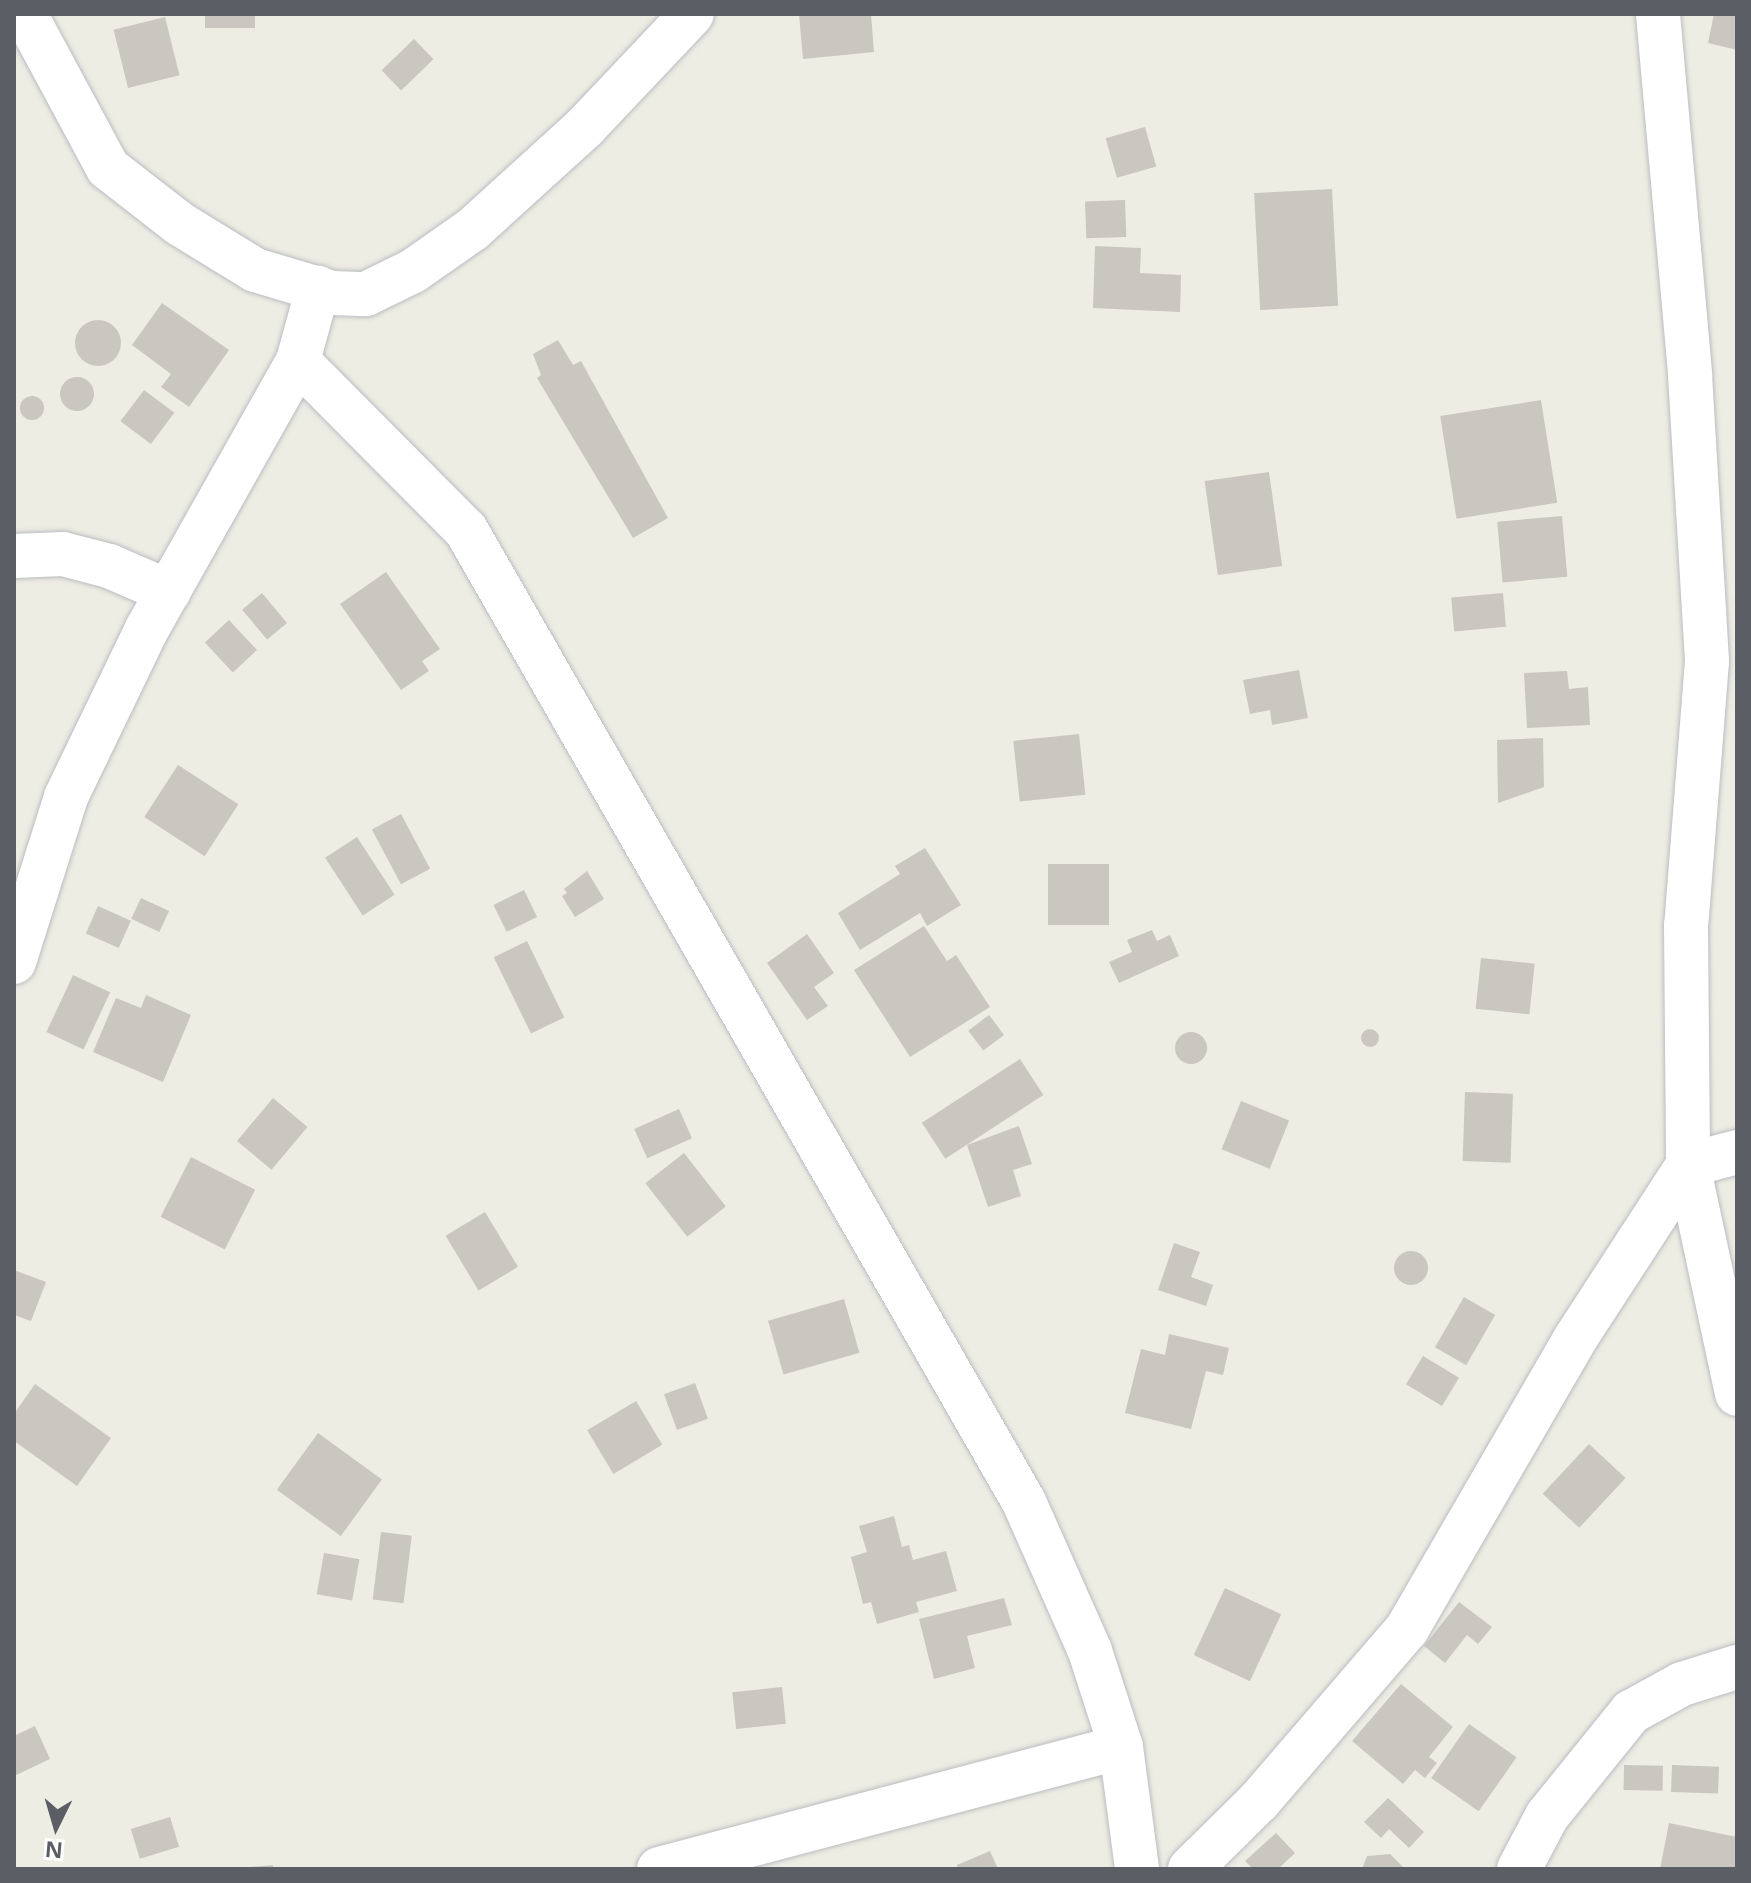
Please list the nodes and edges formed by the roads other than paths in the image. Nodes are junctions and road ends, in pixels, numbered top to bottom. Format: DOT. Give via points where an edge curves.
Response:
graph roads {
  1 [pos="25,14"];
  2 [pos="692,14"];
  3 [pos="1658,14"];
  4 [pos="318,288"];
  5 [pos="298,361"];
  6 [pos="14,556"];
  7 [pos="169,592"];
  8 [pos="1737,626"];
  9 [pos="1707,661"];
  10 [pos="26,884"];
  11 [pos="14,962"];
  12 [pos="1737,1152"];
  13 [pos="1688,1165"];
  14 [pos="1737,1394"];
  15 [pos="1737,1667"];
  16 [pos="1121,1747"];
  17 [pos="659,1869"];
  18 [pos="1137,1869"];
  19 [pos="1190,1869"];
  20 [pos="1519,1869"];
  1 -- 4 [label="street" via="108,168 180,224 255,270"];
  2 -- 4 [label="street" via="586,126 473,229 413,271 366,294"];
  3 -- 9 [label="street" via="1690,375"];
  4 -- 5 [label="street"];
  5 -- 7 [label="street"];
  5 -- 16 [label="street" via="466,530 1024,1502 1090,1651"];
  6 -- 7 [label="street" via="63,554 109,566"];
  7 -- 10 [label="street"];
  8 -- 9 [label="street"];
  9 -- 13 [label="street" via="1686,925"];
  10 -- 11 [label="street"];
  12 -- 13 [label="street"];
  13 -- 14 [label="street"];
  13 -- 19 [label="street" via="1575,1339 1407,1629 1259,1801"];
  15 -- 20 [label="street" via="1682,1684 1631,1712 1547,1816"];
  16 -- 17 [label="street"];
  16 -- 18 [label="street"];
}
